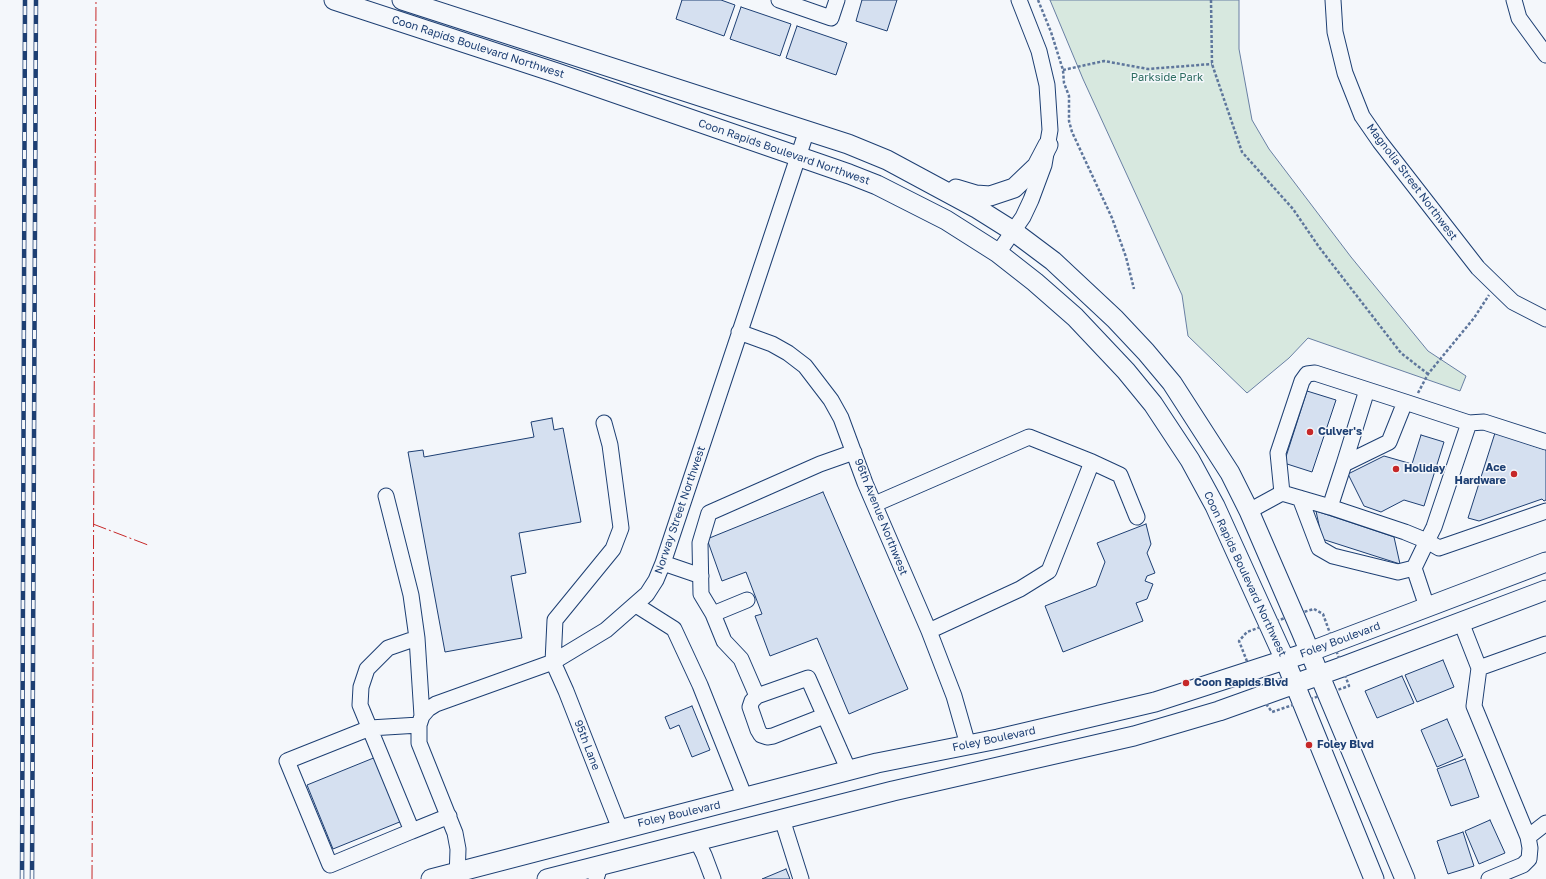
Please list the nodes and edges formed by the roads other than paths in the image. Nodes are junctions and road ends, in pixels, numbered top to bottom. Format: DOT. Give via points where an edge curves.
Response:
graph roads {
  1 [pos="334,0"];
  2 [pos="402,0"];
  3 [pos="779,0"];
  4 [pos="837,0"];
  5 [pos="1019,0"];
  6 [pos="1333,0"];
  7 [pos="1514,0"];
  8 [pos="1546,55"];
  9 [pos="807,130"];
  10 [pos="1048,145"];
  11 [pos="798,155"];
  12 [pos="907,171"];
  13 [pos="1012,231"];
  14 [pos="998,253"];
  15 [pos="1539,317"];
  16 [pos="739,332"];
  17 [pos="1366,390"];
  18 [pos="1409,404"];
  19 [pos="604,423"];
  20 [pos="1469,423"];
  21 [pos="1546,442"];
  22 [pos="854,452"];
  23 [pos="1092,462"];
  24 [pos="1344,464"];
  25 [pos="1282,493"];
  26 [pos="386,496"];
  27 [pos="1300,498"];
  28 [pos="875,504"];
  29 [pos="1330,507"];
  30 [pos="1249,511"];
  31 [pos="1546,511"];
  32 [pos="1138,517"];
  33 [pos="1427,541"];
  34 [pos="1546,562"];
  35 [pos="663,563"];
  36 [pos="1414,568"];
  37 [pos="701,576"];
  38 [pos="1546,590"];
  39 [pos="747,600"];
  40 [pos="636,605"];
  41 [pos="1427,607"];
  42 [pos="713,614"];
  43 [pos="1461,622"];
  44 [pos="929,631"];
  45 [pos="417,638"];
  46 [pos="1546,644"];
  47 [pos="1309,652"];
  48 [pos="1285,660"];
  49 [pos="553,662"];
  50 [pos="1479,668"];
  51 [pos="1319,676"];
  52 [pos="1294,684"];
  53 [pos="757,696"];
  54 [pos="824,716"];
  55 [pos="420,720"];
  56 [pos="370,728"];
  57 [pos="968,745"];
  58 [pos="849,770"];
  59 [pos="745,798"];
  60 [pos="449,816"];
  61 [pos="782,819"];
  62 [pos="1546,823"];
  63 [pos="620,829"];
  64 [pos="412,832"];
  65 [pos="1528,837"];
  66 [pos="697,841"];
  67 [pos="598,872"];
  68 [pos="457,875"];
  69 [pos="431,879"];
  70 [pos="546,879"];
  71 [pos="713,879"];
  72 [pos="801,879"];
  73 [pos="1374,879"];
  74 [pos="1405,879"];
  75 [pos="1489,879"];
  1 -- 11 [label="main road, Coon Rapids Boulevard Northwest" via="550,70"];
  2 -- 9 [label="main road, Coon Rapids Boulevard Northwest"];
  3 -- 4 [label="street" via="831,18"];
  5 -- 10 [label="street" via="1039,51 1047,85 1050,108"];
  6 -- 15 [label="street, Magnolia Street Northwest" via="1335,32 1345,74 1362,116 1478,268 1513,302"];
  7 -- 8 [label="street" via="1519,18"];
  9 -- 11 [label="street, Norway Street Northwest"];
  9 -- 12 [label="main road, Coon Rapids Boulevard Northwest" via="848,144"];
  10 -- 12 [label="main road" via="1037,166 1026,178 1014,188 990,196 976,195"];
  10 -- 13 [label="street" via="1039,181 1023,217"];
  11 -- 14 [label="main road, Coon Rapids Boulevard Northwest" via="915,203"];
  11 -- 16 [label="street, Norway Street Northwest"];
  12 -- 13 [label="main road, Coon Rapids Boulevard Northwest"];
  13 -- 14 [label="street"];
  13 -- 30 [label="main road, Coon Rapids Boulevard Northwest" via="1053,261 1088,292 1146,352 1172,383 1203,429 1230,473"];
  14 -- 48 [label="main road, Coon Rapids Boulevard Northwest" via="1075,317 1121,365 1153,404 1190,460 1215,506"];
  16 -- 22 [label="street, 96th Avenue Northwest" via="772,344 806,366 831,400"];
  16 -- 35 [label="street, Norway Street Northwest"];
  17 -- 18 [label="street"];
  17 -- 24 [label="street"];
  17 -- 25 [label="street" via="1315,373 1307,374 1302,381 1278,453"];
  18 -- 20 [label="street"];
  18 -- 24 [label="street" via="1389,442"];
  19 -- 49 [label="street" via="610,445 622,528 613,550 555,620"];
  20 -- 21 [label="street" via="1484,422"];
  20 -- 33 [label="street"];
  22 -- 28 [label="street, 96th Avenue Northwest"];
  22 -- 37 [label="street" via="820,464 709,513 700,543"];
  23 -- 28 [label="street" via="1029,437"];
  23 -- 32 [label="street" via="1120,475"];
  23 -- 44 [label="street" via="1049,572 1020,590"];
  24 -- 29 [label="street"];
  25 -- 27 [label="street"];
  25 -- 30 [label="street"];
  26 -- 45 [label="street" via="411,595"];
  27 -- 29 [label="street"];
  27 -- 36 [label="street" via="1319,548 1333,556 1398,572"];
  28 -- 44 [label="street, 96th Avenue Northwest"];
  29 -- 33 [label="street"];
  30 -- 47 [label="main road, Coon Rapids Boulevard Northwest"];
  31 -- 33 [label="street" via="1440,548"];
  33 -- 36 [label="street"];
  34 -- 41 [label="main road, Foley Boulevard"];
  35 -- 37 [label="street"];
  35 -- 40 [label="street, Norway Street Northwest" via="648,594"];
  36 -- 41 [label="street"];
  37 -- 42 [label="street" via="701,594"];
  38 -- 43 [label="main road"];
  39 -- 42 [label="street"];
  40 -- 49 [label="street, Norway Street Northwest" via="606,630"];
  40 -- 59 [label="street" via="674,629 700,685"];
  41 -- 47 [label="main road, Foley Boulevard"];
  42 -- 53 [label="street" via="724,642 741,659"];
  43 -- 50 [label="street"];
  43 -- 51 [label="main road"];
  44 -- 57 [label="street, 96th Avenue Northwest" via="954,696"];
  45 -- 55 [label="street"];
  45 -- 56 [label="street" via="388,648 367,669 361,687 360,705"];
  46 -- 50 [label="street"];
  47 -- 48 [label="main road, Foley Boulevard"];
  47 -- 51 [label="main road, Coon Rapids Boulevard Northwest"];
  48 -- 52 [label="main road, Coon Rapids Boulevard Northwest"];
  48 -- 57 [label="main road, Foley Boulevard" via="1155,702"];
  49 -- 55 [label="street, Norway Street Northwest" via="436,704 428,709"];
  49 -- 63 [label="street, 95th Lane"];
  50 -- 65 [label="street" via="1474,706"];
  51 -- 52 [label="main road"];
  51 -- 74 [label="main road, Coon Rapids Boulevard Northwest"];
  52 -- 61 [label="main road" via="1219,711 1134,736"];
  52 -- 73 [label="main road, Coon Rapids Boulevard Northwest"];
  53 -- 54 [label="street" via="808,678"];
  53 -- 54 [label="street" via="750,708 758,730 761,735 767,737"];
  54 -- 58 [label="street"];
  55 -- 56 [label="street"];
  55 -- 60 [label="street" via="419,743"];
  56 -- 64 [label="street"];
  56 -- 64 [label="street" via="287,761 330,865"];
  57 -- 58 [label="main road, Foley Boulevard"];
  58 -- 59 [label="main road, Foley Boulevard"];
  59 -- 63 [label="main road, Foley Boulevard"];
  60 -- 64 [label="street"];
  60 -- 68 [label="street" via="455,833"];
  61 -- 66 [label="main road"];
  61 -- 72 [label="street"];
  62 -- 65 [label="street"];
  63 -- 68 [label="main road, Foley Boulevard"];
  65 -- 75 [label="street" via="1529,859 1522,865"];
  66 -- 67 [label="main road"];
  66 -- 71 [label="street"];
  67 -- 70 [label="main road"];
  68 -- 69 [label="main road, Foley Boulevard"];
}
